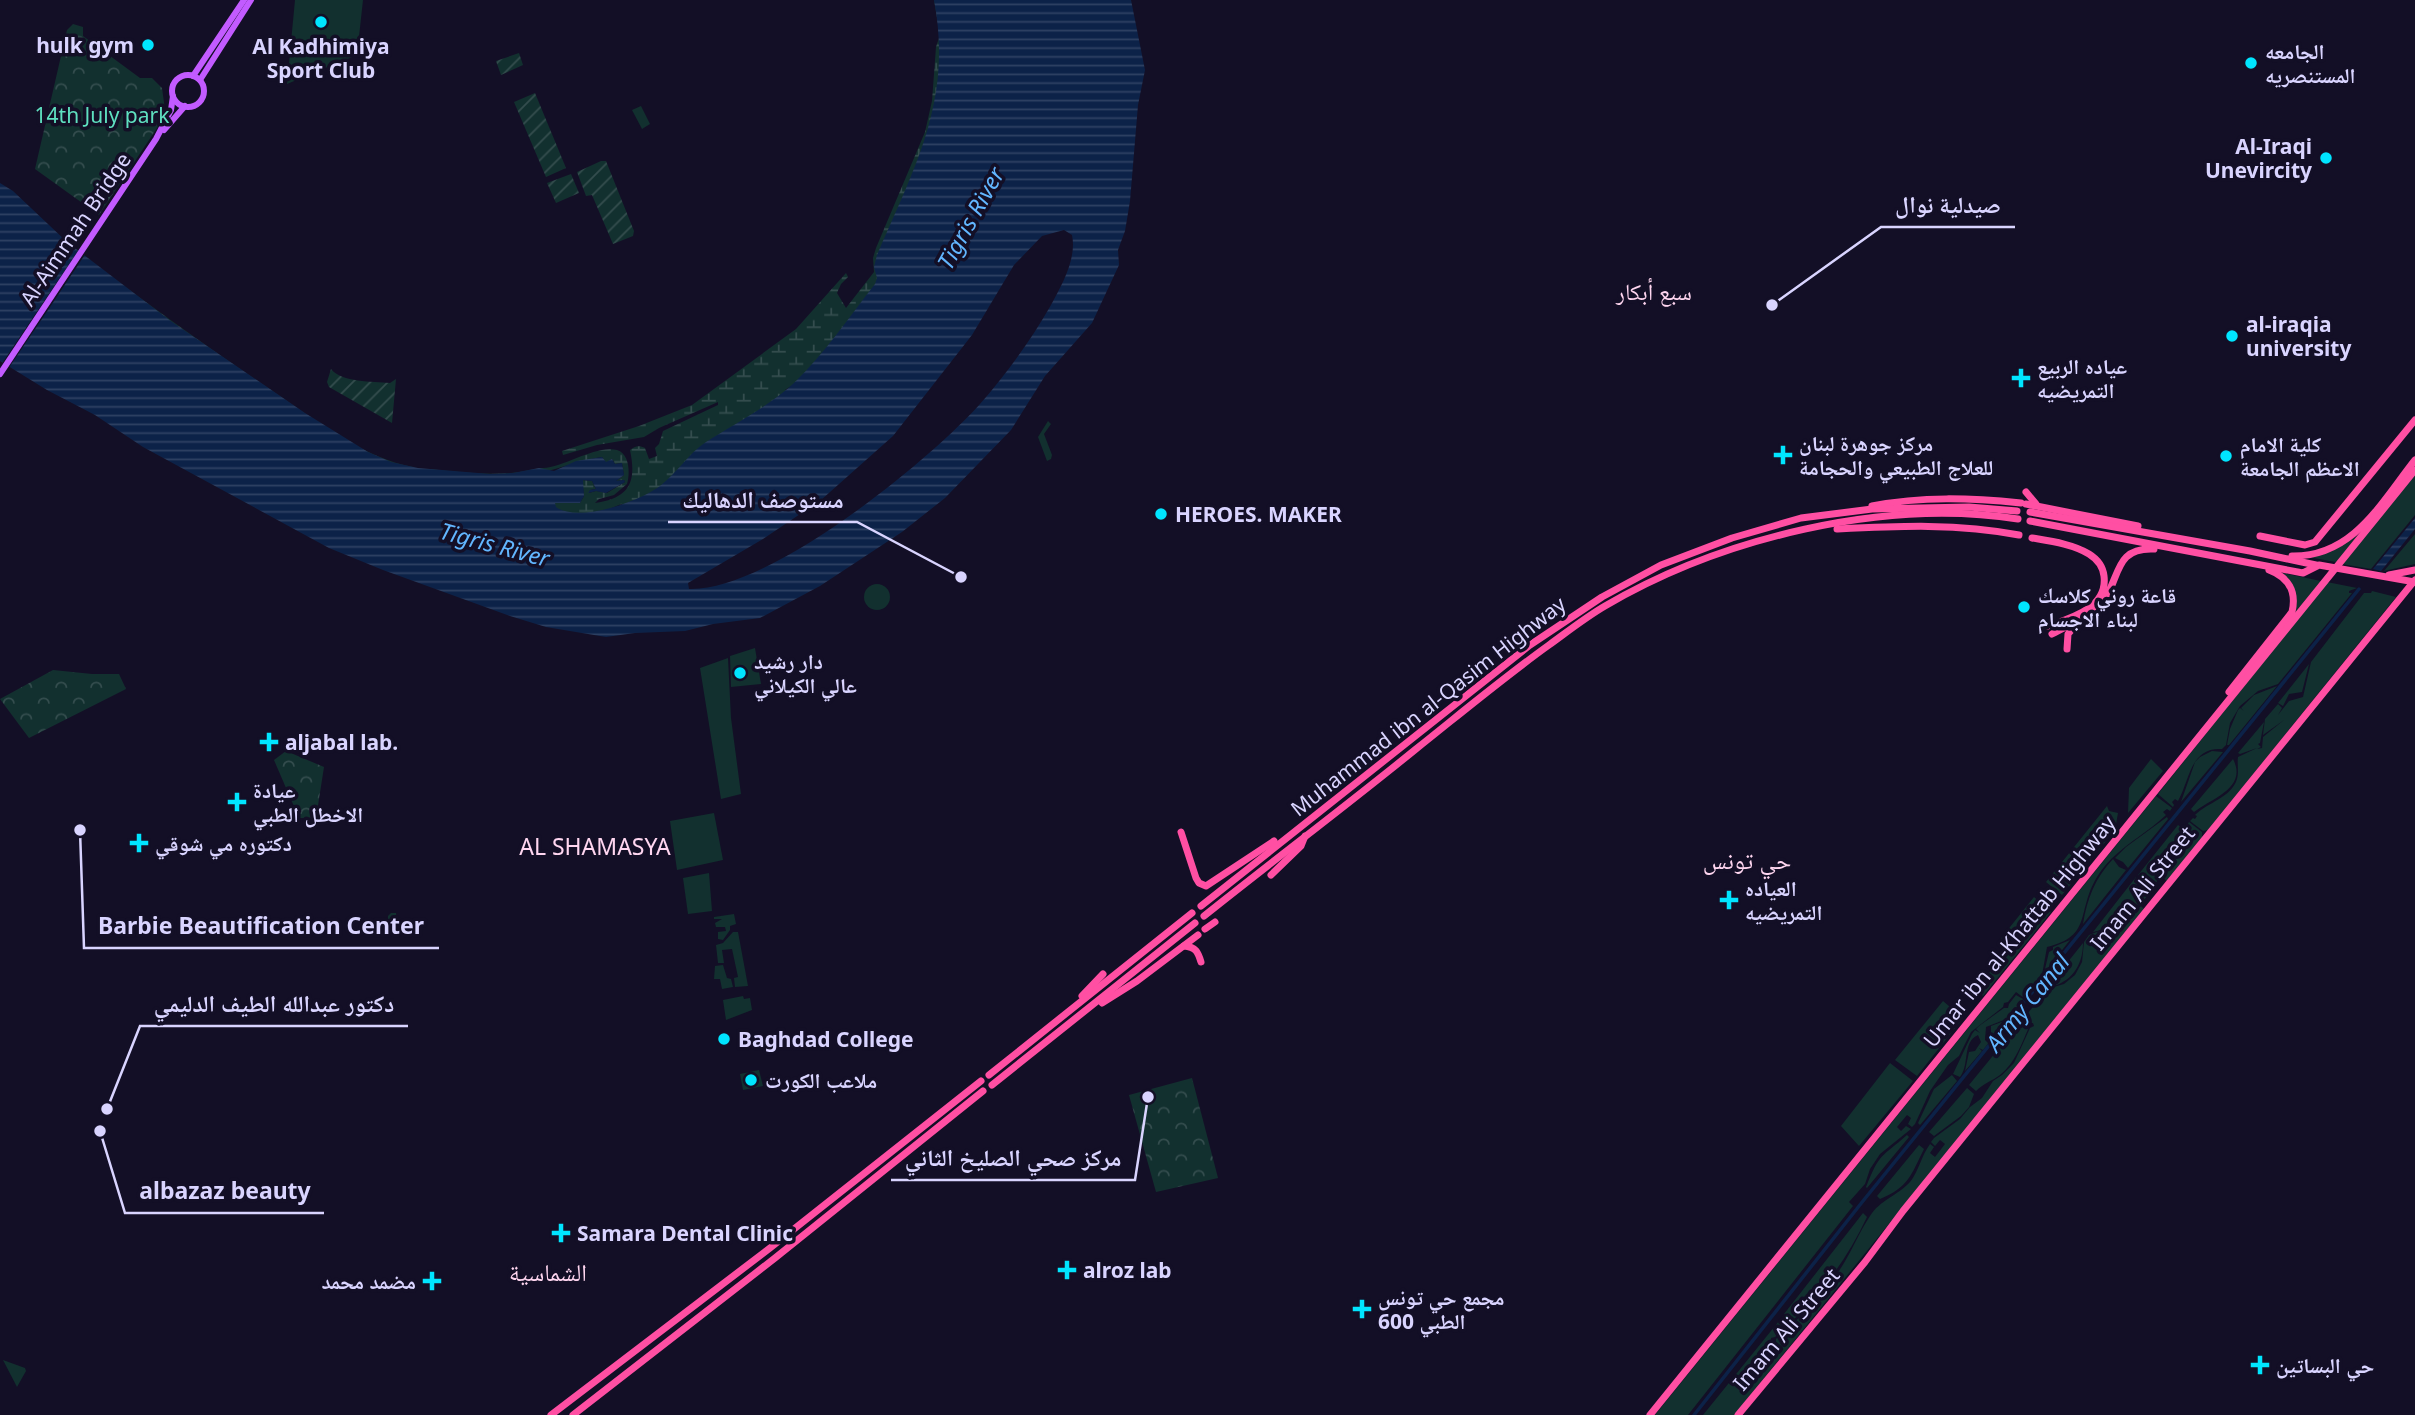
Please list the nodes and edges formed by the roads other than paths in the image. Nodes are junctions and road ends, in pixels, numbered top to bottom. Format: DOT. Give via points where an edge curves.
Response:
graph roads {
  1 [pos="244,0"];
  2 [pos="251,0"];
  3 [pos="193,76"];
  4 [pos="200,80"];
  5 [pos="173,96"];
  6 [pos="185,106"];
  7 [pos="156,139"];
  8 [pos="0,374"];
  9 [pos="2415,420"];
  10 [pos="2415,460"];
  11 [pos="2415,470"];
  12 [pos="2006,502"];
  13 [pos="2040,506"];
  14 [pos="2020,509"];
  15 [pos="1841,512"];
  16 [pos="2030,512"];
  17 [pos="2030,521"];
  18 [pos="1815,528"];
  19 [pos="2019,535"];
  20 [pos="2260,536"];
  21 [pos="2032,538"];
  22 [pos="2185,539"];
  23 [pos="2179,550"];
  24 [pos="2283,557"];
  25 [pos="2252,564"];
  26 [pos="2317,565"];
  27 [pos="2415,570"];
  28 [pos="2385,576"];
  29 [pos="2415,581"];
  30 [pos="2082,619"];
  31 [pos="2067,649"];
  32 [pos="2216,714"];
  33 [pos="1324,807"];
  34 [pos="1181,832"];
  35 [pos="1305,836"];
  36 [pos="1271,875"];
  37 [pos="1201,906"];
  38 [pos="1192,913"];
  39 [pos="1204,916"];
  40 [pos="1215,922"];
  41 [pos="1195,923"];
  42 [pos="1205,929"];
  43 [pos="1198,935"];
  44 [pos="1184,946"];
  45 [pos="1201,962"];
  46 [pos="1103,974"];
  47 [pos="1061,1018"];
  48 [pos="1078,1018"];
  49 [pos="989,1074"];
  50 [pos="981,1081"];
  51 [pos="992,1084"];
  52 [pos="983,1091"];
  53 [pos="551,1415"];
  54 [pos="572,1415"];
  55 [pos="1650,1415"];
  56 [pos="1738,1415"];
  1 -- 3 [label="main road"];
  2 -- 4 [label="main road"];
  3 -- 4 [label="main road"];
  3 -- 5 [label="main road" via="177,80"];
  4 -- 6 [label="main road" via="202,98"];
  5 -- 6 [label="main road"];
  5 -- 7 [label="main road, Al-Aimmah Bridge"];
  6 -- 7 [label="main road, Al-Aimmah Bridge"];
  7 -- 8 [label="main road, Al-Aimmah Bridge"];
  9 -- 20 [label="highway" via="2315,542 2305,545"];
  10 -- 24 [label="highway" via="2347,541 2323,552"];
  11 -- 32 [label="highway, Umar ibn al-Khattab Highway"];
  12 -- 13 [label="highway" via="2024,491"];
  12 -- 14 [label="highway"];
  12 -- 15 [label="highway" via="1930,498"];
  13 -- 14 [label="highway"];
  13 -- 22 [label="highway"];
  14 -- 15 [label="highway, Muhammad ibn al-Qasim Highway"];
  14 -- 18 [label="highway, Muhammad ibn al-Qasim Highway" via="1902,516"];
  15 -- 33 [label="highway, Muhammad ibn al-Qasim Highway" via="1801,518 1721,541 1661,565 1602,597 1530,645"];
  16 -- 22 [label="highway"];
  17 -- 23 [label="highway"];
  18 -- 19 [label="highway" via="1935,526"];
  18 -- 35 [label="highway, Muhammad ibn al-Qasim Highway" via="1718,554 1666,574 1605,606 1467,706"];
  21 -- 30 [label="highway" via="2085,552 2098,562 2104,575 2102,593 2078,615 2050,630"];
  22 -- 24 [label="highway"];
  23 -- 25 [label="highway"];
  23 -- 30 [label="highway" via="2143,548 2129,554 2102,603"];
  24 -- 26 [label="highway"];
  25 -- 26 [label="highway" via="2303,573"];
  25 -- 32 [label="highway" via="2286,578 2292,590 2292,612"];
  26 -- 28 [label="highway"];
  27 -- 28 [label="highway"];
  28 -- 29 [label="highway"];
  29 -- 56 [label="highway, Imam Ali Street"];
  30 -- 31 [label="highway" via="2069,632"];
  32 -- 55 [label="highway, Umar ibn al-Khattab Highway"];
  33 -- 34 [label="highway" via="1206,886 1195,877"];
  33 -- 37 [label="highway, Muhammad ibn al-Qasim Highway"];
  35 -- 36 [label="highway" via="1301,846"];
  35 -- 39 [label="highway, Muhammad ibn al-Qasim Highway"];
  38 -- 47 [label="highway"];
  40 -- 42 [label="highway"];
  41 -- 48 [label="highway"];
  43 -- 44 [label="highway"];
  44 -- 45 [label="highway" via="1197,951"];
  44 -- 48 [label="highway" via="1138,982"];
  46 -- 47 [label="highway"];
  47 -- 49 [label="highway"];
  48 -- 51 [label="highway"];
  50 -- 53 [label="highway"];
  52 -- 54 [label="highway"];
}
